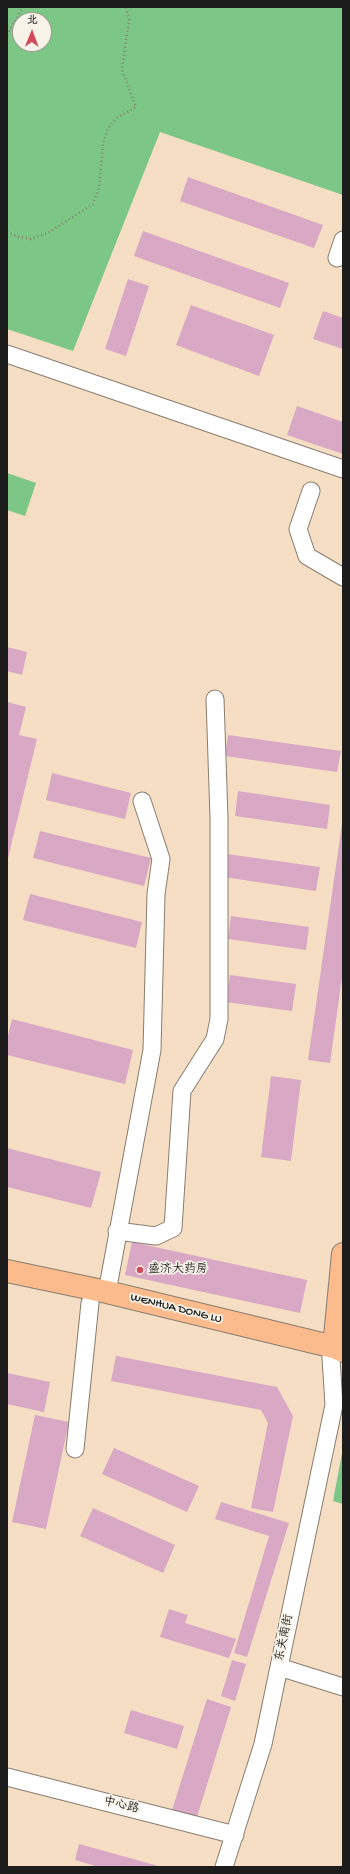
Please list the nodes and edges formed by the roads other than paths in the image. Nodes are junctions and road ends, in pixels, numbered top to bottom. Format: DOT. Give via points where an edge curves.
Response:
graph roads {
  1 [pos="343,240"];
  2 [pos="337,258"];
  3 [pos="7,354"];
  4 [pos="343,469"];
  5 [pos="311,491"];
  6 [pos="343,578"];
  7 [pos="215,700"];
  8 [pos="142,801"];
  9 [pos="117,1231"];
  10 [pos="343,1254"];
  11 [pos="7,1272"];
  12 [pos="7,1285"];
  13 [pos="98,1298"];
  14 [pos="339,1357"];
  15 [pos="75,1449"];
  16 [pos="279,1667"];
  17 [pos="343,1687"];
  18 [pos="7,1777"];
  19 [pos="235,1835"];
  20 [pos="224,1867"];
  1 -- 2 [label="street"];
  3 -- 4 [label="street"];
  5 -- 6 [label="street" via="298,529 307,556"];
  7 -- 9 [label="street" via="219,818 219,1019 216,1039 182,1091 173,1228 156,1236"];
  8 -- 9 [label="street" via="161,859 156,894 152,1050"];
  9 -- 13 [label="street"];
  10 -- 14 [label="main road"];
  11 -- 13 [label="main road, WENHUA DONG LU"];
  12 -- 13 [label="main road, WENHUA DONG LU"];
  13 -- 14 [label="main road, WENHUA DONG LU"];
  13 -- 15 [label="street"];
  14 -- 16 [label="street, 东关南街" via="334,1405"];
  16 -- 17 [label="street"];
  16 -- 19 [label="street, 东关南街" via="263,1744"];
  18 -- 19 [label="street, 中心路"];
  19 -- 20 [label="street, 东关南街"];
}
